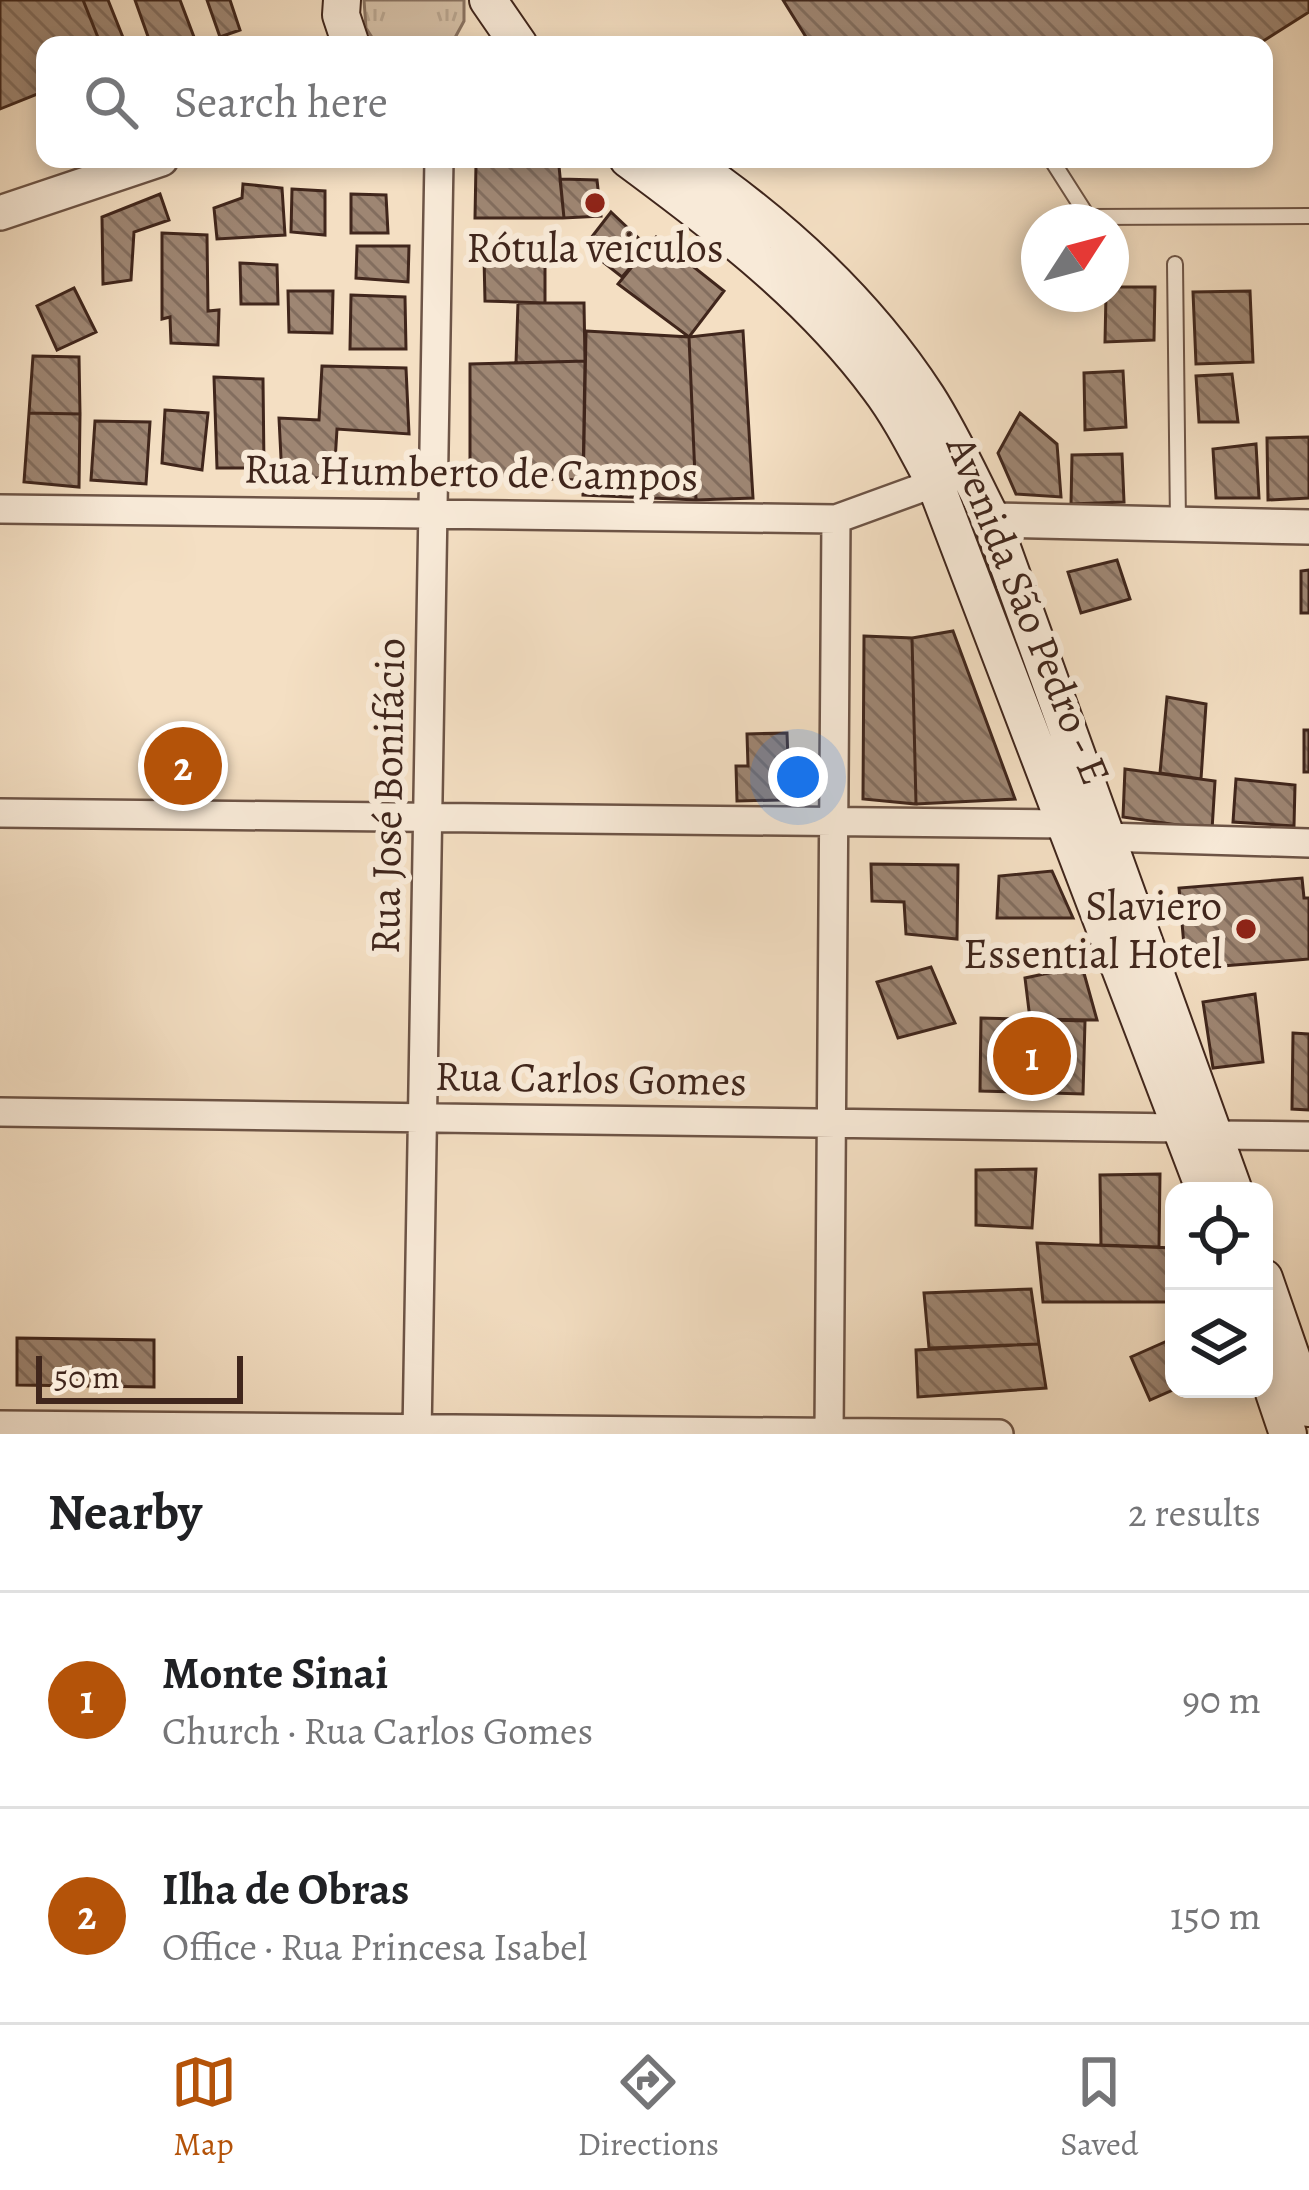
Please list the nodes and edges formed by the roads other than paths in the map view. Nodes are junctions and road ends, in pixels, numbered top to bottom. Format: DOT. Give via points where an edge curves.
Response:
graph roads {
  1 [pos="486,0"];
  2 [pos="479,36"];
  3 [pos="512,36"];
  4 [pos="134,168"];
  5 [pos="439,168"];
  6 [pos="640,168"];
  7 [pos="697,168"];
  8 [pos="1057,168"];
  9 [pos="0,213"];
  10 [pos="1309,216"];
  11 [pos="1175,264"];
  12 [pos="935,483"];
  13 [pos="0,509"];
  14 [pos="433,514"];
  15 [pos="836,519"];
  16 [pos="992,520"];
  17 [pos="1178,524"];
  18 [pos="1309,527"];
  19 [pos="0,813"];
  20 [pos="429,818"];
  21 [pos="835,820"];
  22 [pos="1067,824"];
  23 [pos="1104,837"];
  24 [pos="1309,843"];
  25 [pos="0,1112"];
  26 [pos="423,1118"];
  27 [pos="833,1123"];
  28 [pos="1197,1132"];
  29 [pos="1309,1136"];
  30 [pos="1204,1182"];
  31 [pos="1228,1182"];
  32 [pos="1268,1290"];
  33 [pos="1273,1390"];
  34 [pos="1309,1408"];
  35 [pos="0,1425"];
  36 [pos="417,1431"];
  37 [pos="829,1432"];
  38 [pos="1000,1434"];
  39 [pos="1288,1434"];
  1 -- 2 [label="main road"];
  1 -- 3 [label="main road"];
  4 -- 9 [label="street"];
  5 -- 14 [label="street, Rua José Bonifácio"];
  6 -- 12 [label="main road, Avenida São Pedro - E" via="759,260 832,330 882,391"];
  7 -- 16 [label="main road, Avenida São Pedro - E" via="763,215 868,317 928,399"];
  8 -- 10 [label="lane" via="1088,217"];
  11 -- 17 [label="lane"];
  12 -- 15 [label="street, Rua Humberto de Campos"];
  12 -- 22 [label="main road, Avenida São Pedro - E"];
  13 -- 14 [label="street, Rua Humberto de Campos"];
  14 -- 15 [label="street, Rua Humberto de Campos"];
  14 -- 20 [label="street, Rua José Bonifácio"];
  15 -- 21 [label="street"];
  16 -- 17 [label="street"];
  16 -- 23 [label="main road, Avenida São Pedro - E"];
  17 -- 18 [label="street"];
  19 -- 20 [label="street"];
  20 -- 21 [label="street"];
  20 -- 26 [label="street, Rua José Bonifácio"];
  21 -- 22 [label="street"];
  21 -- 27 [label="street"];
  22 -- 28 [label="main road, Avenida São Pedro - E"];
  23 -- 24 [label="street"];
  23 -- 28 [label="main road, Avenida São Pedro - E"];
  25 -- 26 [label="street, Rua Carlos Gomes"];
  26 -- 27 [label="street, Rua Carlos Gomes"];
  26 -- 36 [label="street, Rua José Bonifácio"];
  27 -- 28 [label="street, Rua Carlos Gomes"];
  27 -- 37 [label="street"];
  28 -- 29 [label="street, Rua Carlos Gomes"];
  28 -- 30 [label="main road, Avenida São Pedro - E"];
  28 -- 31 [label="main road, Avenida São Pedro - E"];
  32 -- 34 [label="main road"];
  33 -- 39 [label="main road"];
  35 -- 36 [label="street"];
  36 -- 37 [label="street"];
  37 -- 38 [label="street"];
}
